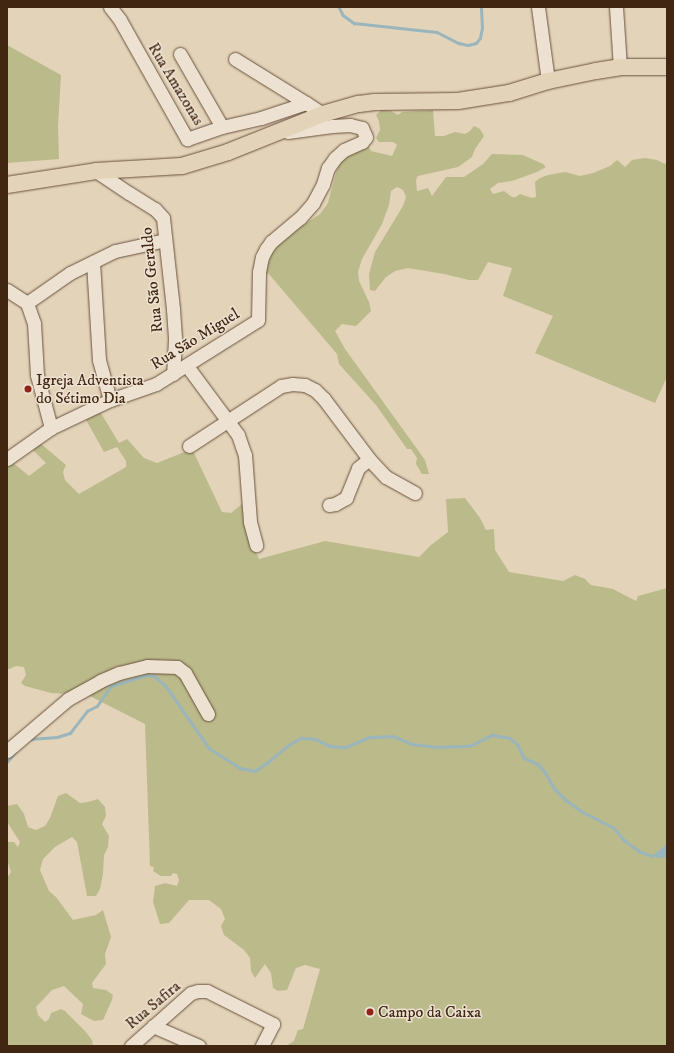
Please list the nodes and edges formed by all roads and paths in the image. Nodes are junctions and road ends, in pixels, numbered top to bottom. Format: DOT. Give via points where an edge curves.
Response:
graph roads {
  1 [pos="110,7"];
  2 [pos="538,7"];
  3 [pos="616,7"];
  4 [pos="180,54"];
  5 [pos="235,59"];
  6 [pos="620,67"];
  7 [pos="667,67"];
  8 [pos="548,80"];
  9 [pos="306,103"];
  10 [pos="323,114"];
  11 [pos="222,127"];
  12 [pos="271,134"];
  13 [pos="96,171"];
  14 [pos="7,185"];
  15 [pos="165,240"];
  16 [pos="93,262"];
  17 [pos="7,290"];
  18 [pos="27,303"];
  19 [pos="186,366"];
  20 [pos="173,374"];
  21 [pos="110,400"];
  22 [pos="228,420"];
  23 [pos="51,428"];
  24 [pos="189,446"];
  25 [pos="369,459"];
  26 [pos="7,460"];
  27 [pos="415,494"];
  28 [pos="329,505"];
  29 [pos="256,545"];
  30 [pos="208,714"];
  31 [pos="7,752"];
  32 [pos="153,1026"];
  33 [pos="131,1046"];
  34 [pos="199,1046"];
  35 [pos="262,1046"];
  1 -- 11 [label="street, Rua Amazonas" via="120,20 187,139"];
  2 -- 8 [label="street"];
  3 -- 6 [label="street"];
  4 -- 11 [label="street"];
  5 -- 9 [label="street"];
  6 -- 7 [label="main road"];
  6 -- 8 [label="main road"];
  8 -- 10 [label="main road" via="485,98 458,102 375,102"];
  9 -- 10 [label="street"];
  9 -- 11 [label="street, Rua Amazonas" via="261,118"];
  10 -- 12 [label="main road"];
  12 -- 13 [label="main road" via="221,155 182,166"];
  12 -- 19 [label="street, Rua São Miguel" via="350,126 362,128 366,137 335,158 313,203 266,249 259,272 258,320"];
  13 -- 14 [label="main road"];
  13 -- 15 [label="street, Rua São Geraldo" via="160,213 165,225"];
  15 -- 16 [label="street" via="115,251"];
  15 -- 20 [label="street, Rua São Geraldo" via="175,339"];
  16 -- 18 [label="street" via="49,286"];
  16 -- 21 [label="street" via="99,360"];
  17 -- 18 [label="street"];
  18 -- 23 [label="street" via="34,323 39,389"];
  19 -- 20 [label="street, Rua São Miguel"];
  19 -- 22 [label="street"];
  20 -- 21 [label="street, Rua São Miguel" via="156,384"];
  21 -- 23 [label="street, Rua São Miguel"];
  22 -- 24 [label="street"];
  22 -- 25 [label="street" via="281,386 305,384 324,399"];
  22 -- 29 [label="street" via="238,435 245,455 250,522"];
  23 -- 26 [label="street, Rua São Miguel"];
  25 -- 27 [label="street" via="386,477"];
  25 -- 28 [label="street" via="362,463 355,473 346,498"];
  30 -- 31 [label="street" via="185,673 177,667 147,666 88,686 68,699"];
  32 -- 33 [label="street, Rua Safira"];
  32 -- 34 [label="street"];
  32 -- 35 [label="street, Rua Safira" via="191,993 207,991 273,1024"];
}
